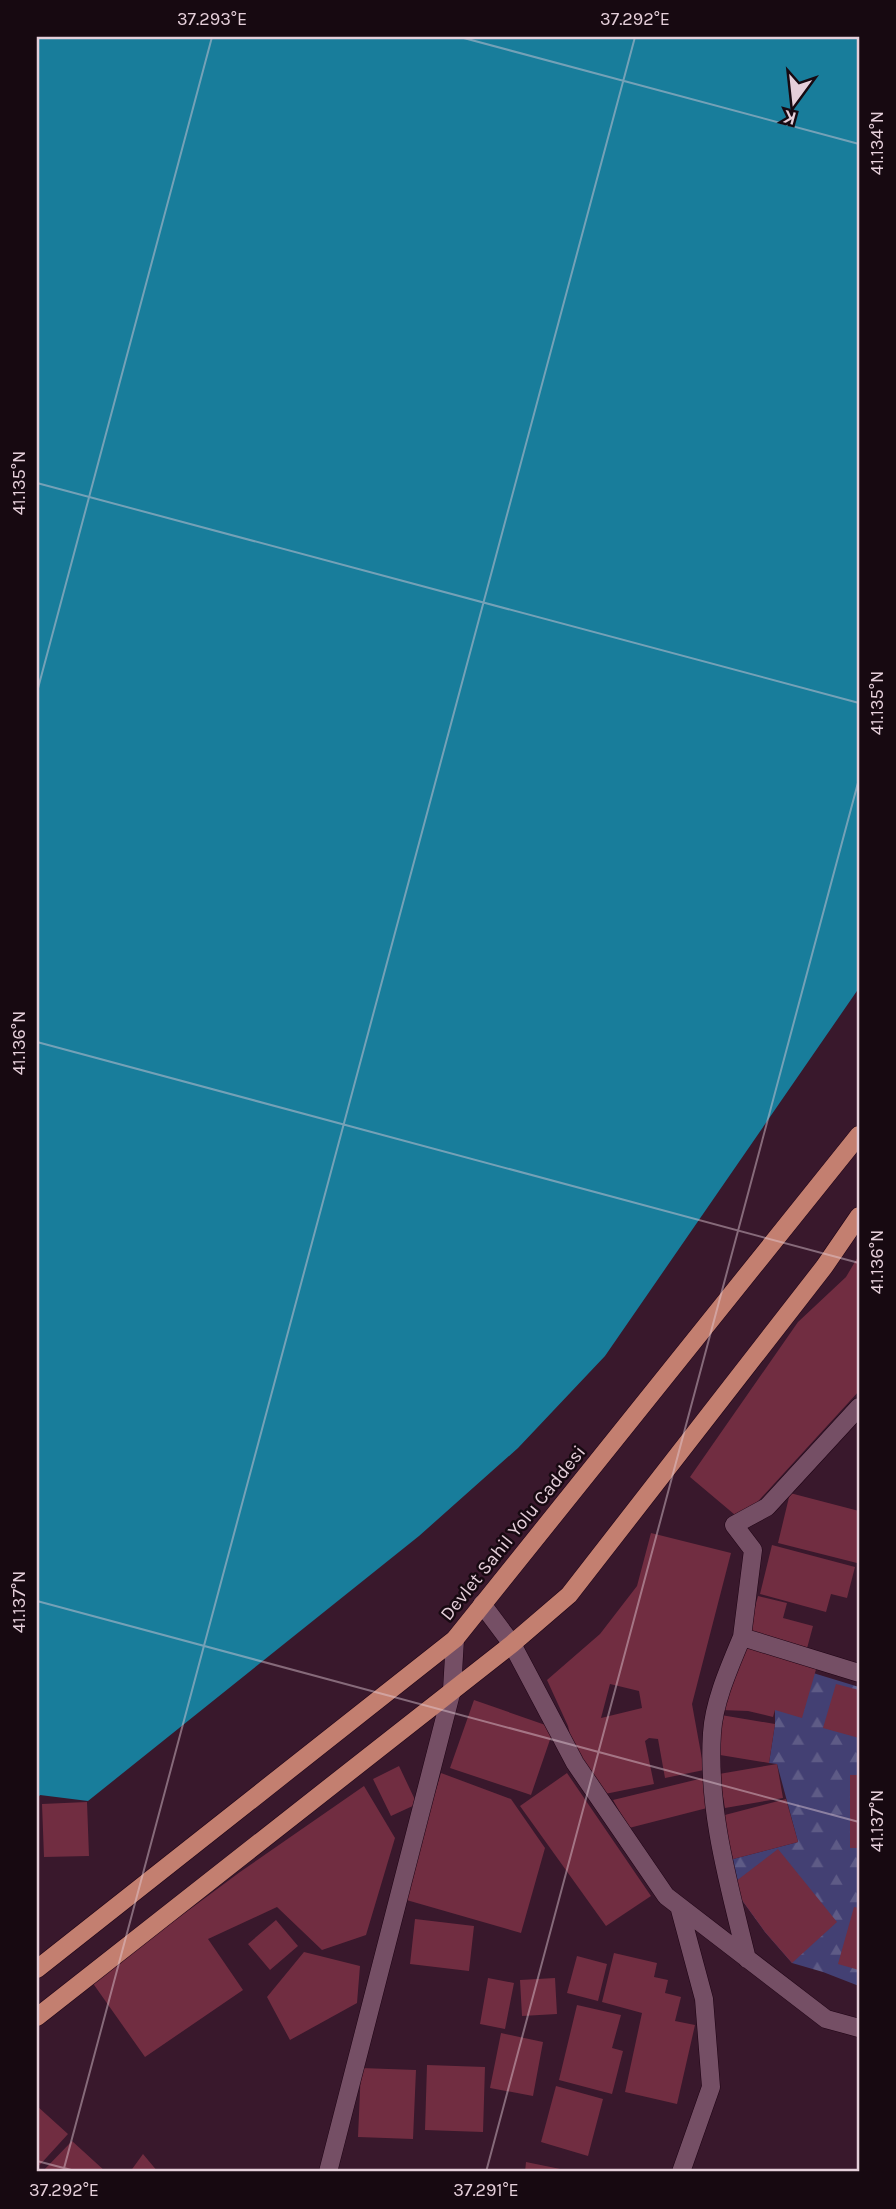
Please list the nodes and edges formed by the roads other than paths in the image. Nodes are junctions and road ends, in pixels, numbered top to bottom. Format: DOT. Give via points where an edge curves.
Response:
graph roads {
  1 [pos="859,1135"];
  2 [pos="859,1216"];
  3 [pos="859,1407"];
  4 [pos="482,1604"];
  5 [pos="742,1637"];
  6 [pos="455,1639"];
  7 [pos="512,1644"];
  8 [pos="859,1673"];
  9 [pos="452,1690"];
  10 [pos="679,1906"];
  11 [pos="747,1959"];
  12 [pos="37,1969"];
  13 [pos="37,2017"];
  14 [pos="859,2028"];
  15 [pos="328,2172"];
  16 [pos="681,2172"];
  1 -- 4 [label="main road, Devlet Sahil Yolu Caddesi"];
  2 -- 7 [label="main road" via="569,1595"];
  3 -- 5 [label="street" via="767,1507 734,1525 753,1550"];
  4 -- 6 [label="main road, Devlet Sahil Yolu Caddesi"];
  4 -- 7 [label="street"];
  5 -- 8 [label="street"];
  5 -- 11 [label="street" via="724,1681 712,1744 719,1835"];
  6 -- 9 [label="street"];
  6 -- 12 [label="main road, Devlet Sahil Yolu Caddesi"];
  7 -- 9 [label="main road"];
  7 -- 10 [label="street" via="575,1763 666,1896"];
  9 -- 13 [label="main road"];
  9 -- 15 [label="street"];
  10 -- 11 [label="street"];
  10 -- 16 [label="street" via="704,1999 711,2087"];
  11 -- 14 [label="street" via="827,2019"];
}
